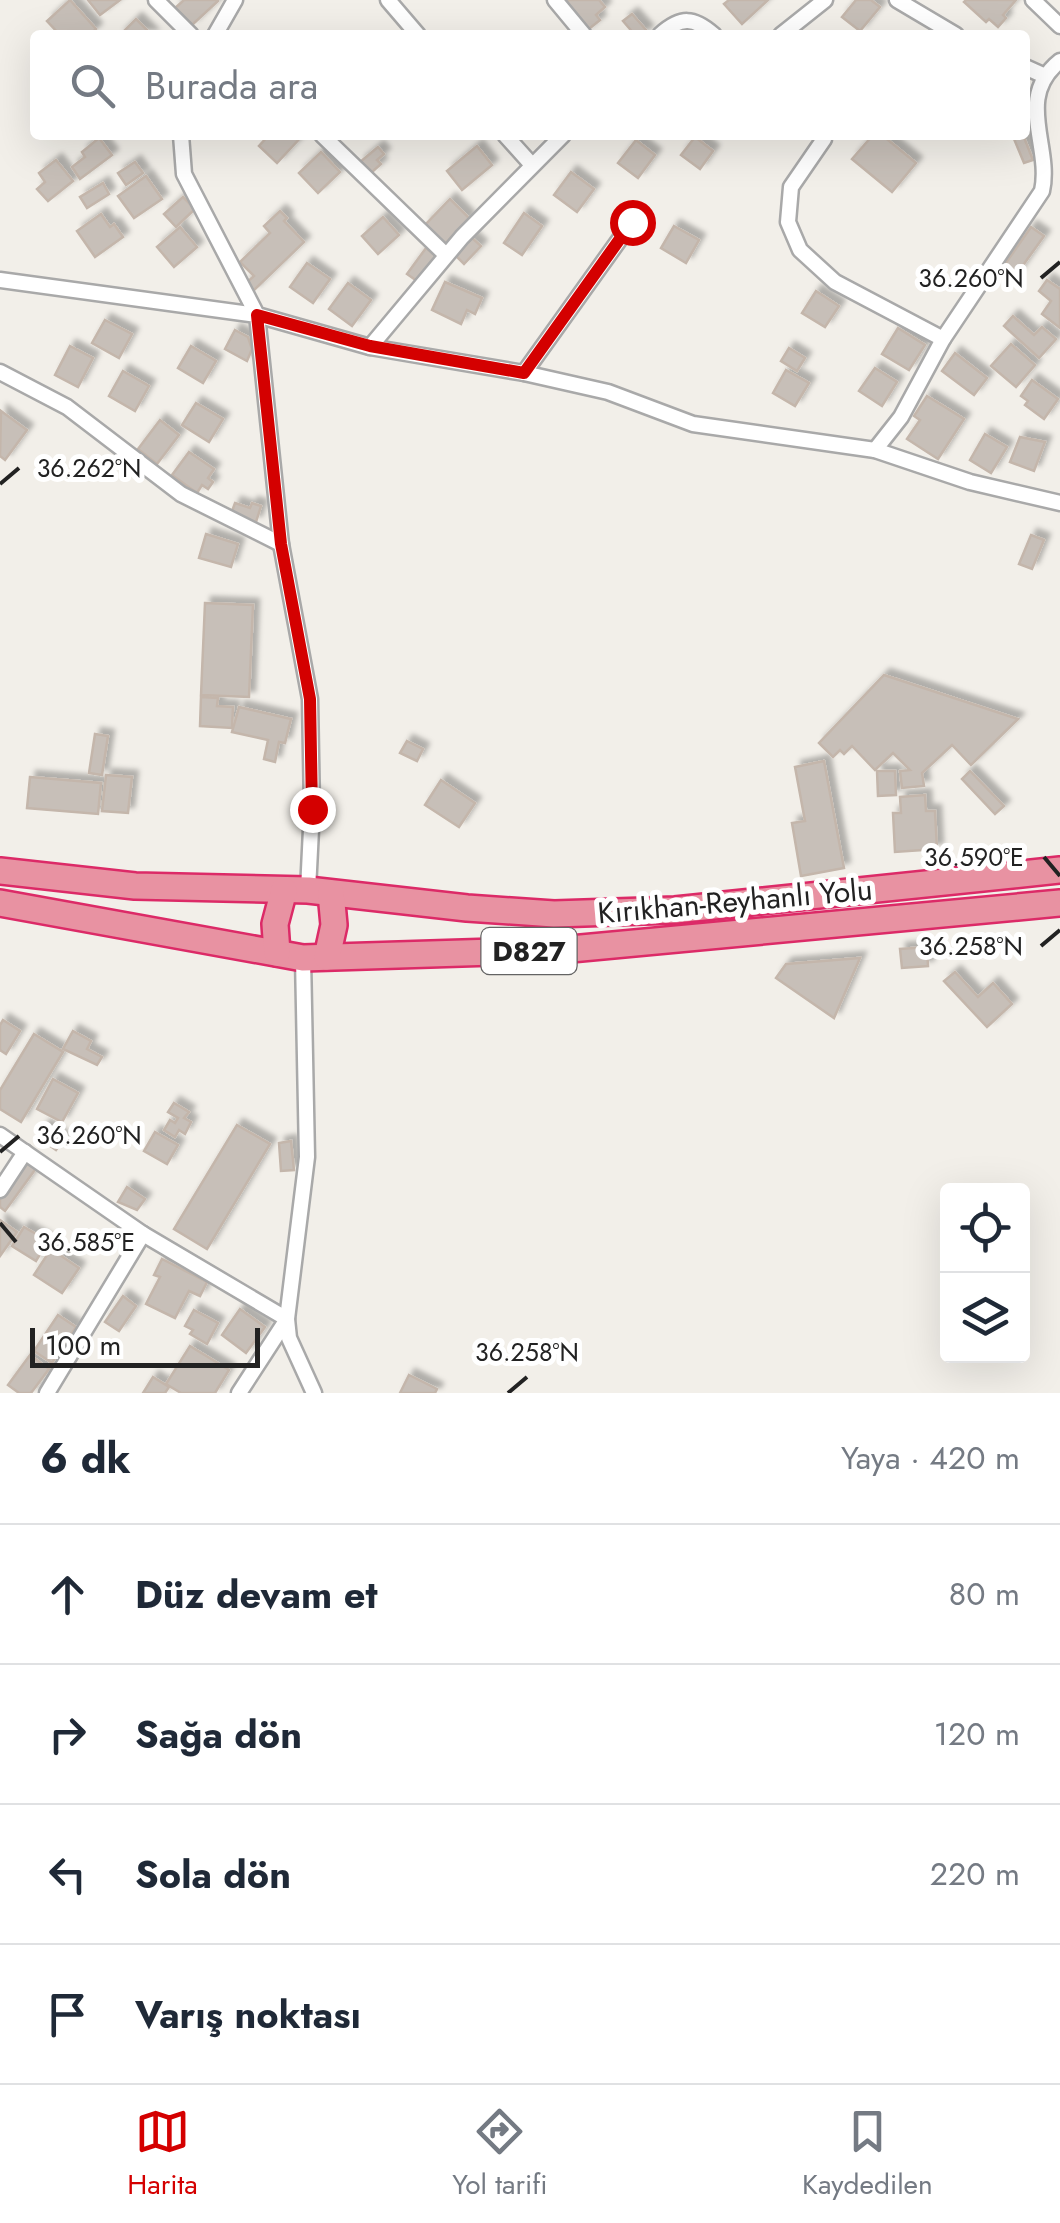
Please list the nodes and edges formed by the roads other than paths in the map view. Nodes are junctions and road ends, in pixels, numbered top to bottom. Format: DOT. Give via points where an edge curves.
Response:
graph roads {
  1 [pos="156,0"];
  2 [pos="235,0"];
  3 [pos="388,0"];
  4 [pos="554,0"];
  5 [pos="826,0"];
  6 [pos="897,0"];
  7 [pos="1033,0"];
  8 [pos="1060,26"];
  9 [pos="218,28"];
  10 [pos="186,30"];
  11 [pos="414,30"];
  12 [pos="580,30"];
  13 [pos="666,30"];
  14 [pos="709,30"];
  15 [pos="787,30"];
  16 [pos="948,30"];
  17 [pos="1060,61"];
  18 [pos="1030,69"];
  19 [pos="1045,76"];
  20 [pos="181,140"];
  21 [pos="327,140"];
  22 [pos="510,140"];
  23 [pos="558,140"];
  24 [pos="823,140"];
  25 [pos="532,165"];
  26 [pos="632,222"];
  27 [pos="446,255"];
  28 [pos="0,280"];
  29 [pos="257,315"];
  30 [pos="943,339"];
  31 [pos="370,346"];
  32 [pos="0,372"];
  33 [pos="524,373"];
  34 [pos="875,450"];
  35 [pos="1060,503"];
  36 [pos="281,544"];
  37 [pos="1060,870"];
  38 [pos="0,871"];
  39 [pos="308,891"];
  40 [pos="0,903"];
  41 [pos="1060,903"];
  42 [pos="303,956"];
  43 [pos="0,1135"];
  44 [pos="25,1152"];
  45 [pos="0,1190"];
  46 [pos="143,1234"];
  47 [pos="287,1318"];
  48 [pos="48,1393"];
  49 [pos="238,1393"];
  50 [pos="314,1393"];
  1 -- 10 [label="street"];
  2 -- 9 [label="street"];
  3 -- 11 [label="street"];
  4 -- 12 [label="street"];
  5 -- 15 [label="street"];
  6 -- 16 [label="street"];
  7 -- 8 [label="street"];
  13 -- 14 [label="street" via="689,19"];
  17 -- 19 [label="street"];
  18 -- 19 [label="street"];
  19 -- 30 [label="street" via="1036,128 1042,191"];
  20 -- 29 [label="street" via="184,174"];
  21 -- 27 [label="street"];
  22 -- 25 [label="street"];
  23 -- 25 [label="street"];
  24 -- 30 [label="street" via="791,187 788,222 800,250 836,282"];
  25 -- 27 [label="street"];
  26 -- 33 [label="street"];
  27 -- 31 [label="street"];
  28 -- 29 [label="street"];
  29 -- 31 [label="street"];
  29 -- 36 [label="street"];
  30 -- 34 [label="street"];
  31 -- 33 [label="street"];
  32 -- 36 [label="street" via="67,408 181,494"];
  33 -- 34 [label="street" via="608,392 693,424"];
  34 -- 35 [label="street"];
  36 -- 39 [label="street" via="310,699"];
  37 -- 39 [label="highway, Kırıkhan-Reyhanlı Yolu / D827" via="609,914 512,912"];
  38 -- 39 [label="highway, Kırıkhan-Reyhanlı Yolu / D827" via="135,886"];
  39 -- 42 [label="highway" via="334,925"];
  39 -- 42 [label="highway" via="275,924"];
  40 -- 42 [label="highway, Kırıkhan-Reyhanlı Yolu / D827"];
  41 -- 42 [label="highway, Kırıkhan-Reyhanlı Yolu / D827" via="578,948"];
  42 -- 47 [label="street" via="307,1158"];
  43 -- 44 [label="street"];
  44 -- 45 [label="street"];
  44 -- 46 [label="street"];
  46 -- 47 [label="street"];
  46 -- 48 [label="street"];
  47 -- 49 [label="street"];
  47 -- 50 [label="street"];
}
